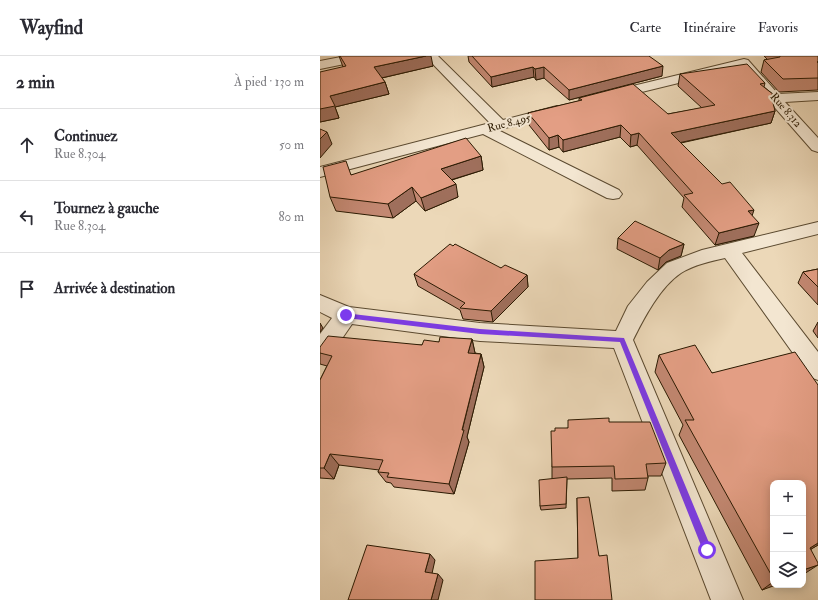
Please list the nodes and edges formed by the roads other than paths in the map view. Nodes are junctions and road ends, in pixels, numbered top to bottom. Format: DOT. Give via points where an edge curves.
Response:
graph roads {
  1 [pos="364,56"];
  2 [pos="431,56"];
  3 [pos="740,60"];
  4 [pos="320,65"];
  5 [pos="818,96"];
  6 [pos="775,98"];
  7 [pos="595,100"];
  8 [pos="573,106"];
  9 [pos="492,127"];
  10 [pos="818,147"];
  11 [pos="320,172"];
  12 [pos="613,194"];
  13 [pos="818,228"];
  14 [pos="729,250"];
  15 [pos="320,303"];
  16 [pos="346,315"];
  17 [pos="622,340"];
  18 [pos="320,352"];
  19 [pos="818,370"];
  20 [pos="727,600"];
  1 -- 4 [label="street"];
  2 -- 9 [label="street"];
  3 -- 6 [label="street, Rue 8.312"];
  3 -- 7 [label="street"];
  5 -- 6 [label="street"];
  6 -- 10 [label="street, Rue 8.312"];
  8 -- 9 [label="street, Rue 8.495"];
  9 -- 11 [label="street, Rue 8.495"];
  9 -- 12 [label="street"];
  13 -- 14 [label="street"];
  14 -- 17 [label="street" via="674,268 654,287 636,312"];
  14 -- 19 [label="street"];
  15 -- 16 [label="street"];
  16 -- 17 [label="street" via="480,332"];
  16 -- 18 [label="street"];
  17 -- 20 [label="street"];
}
